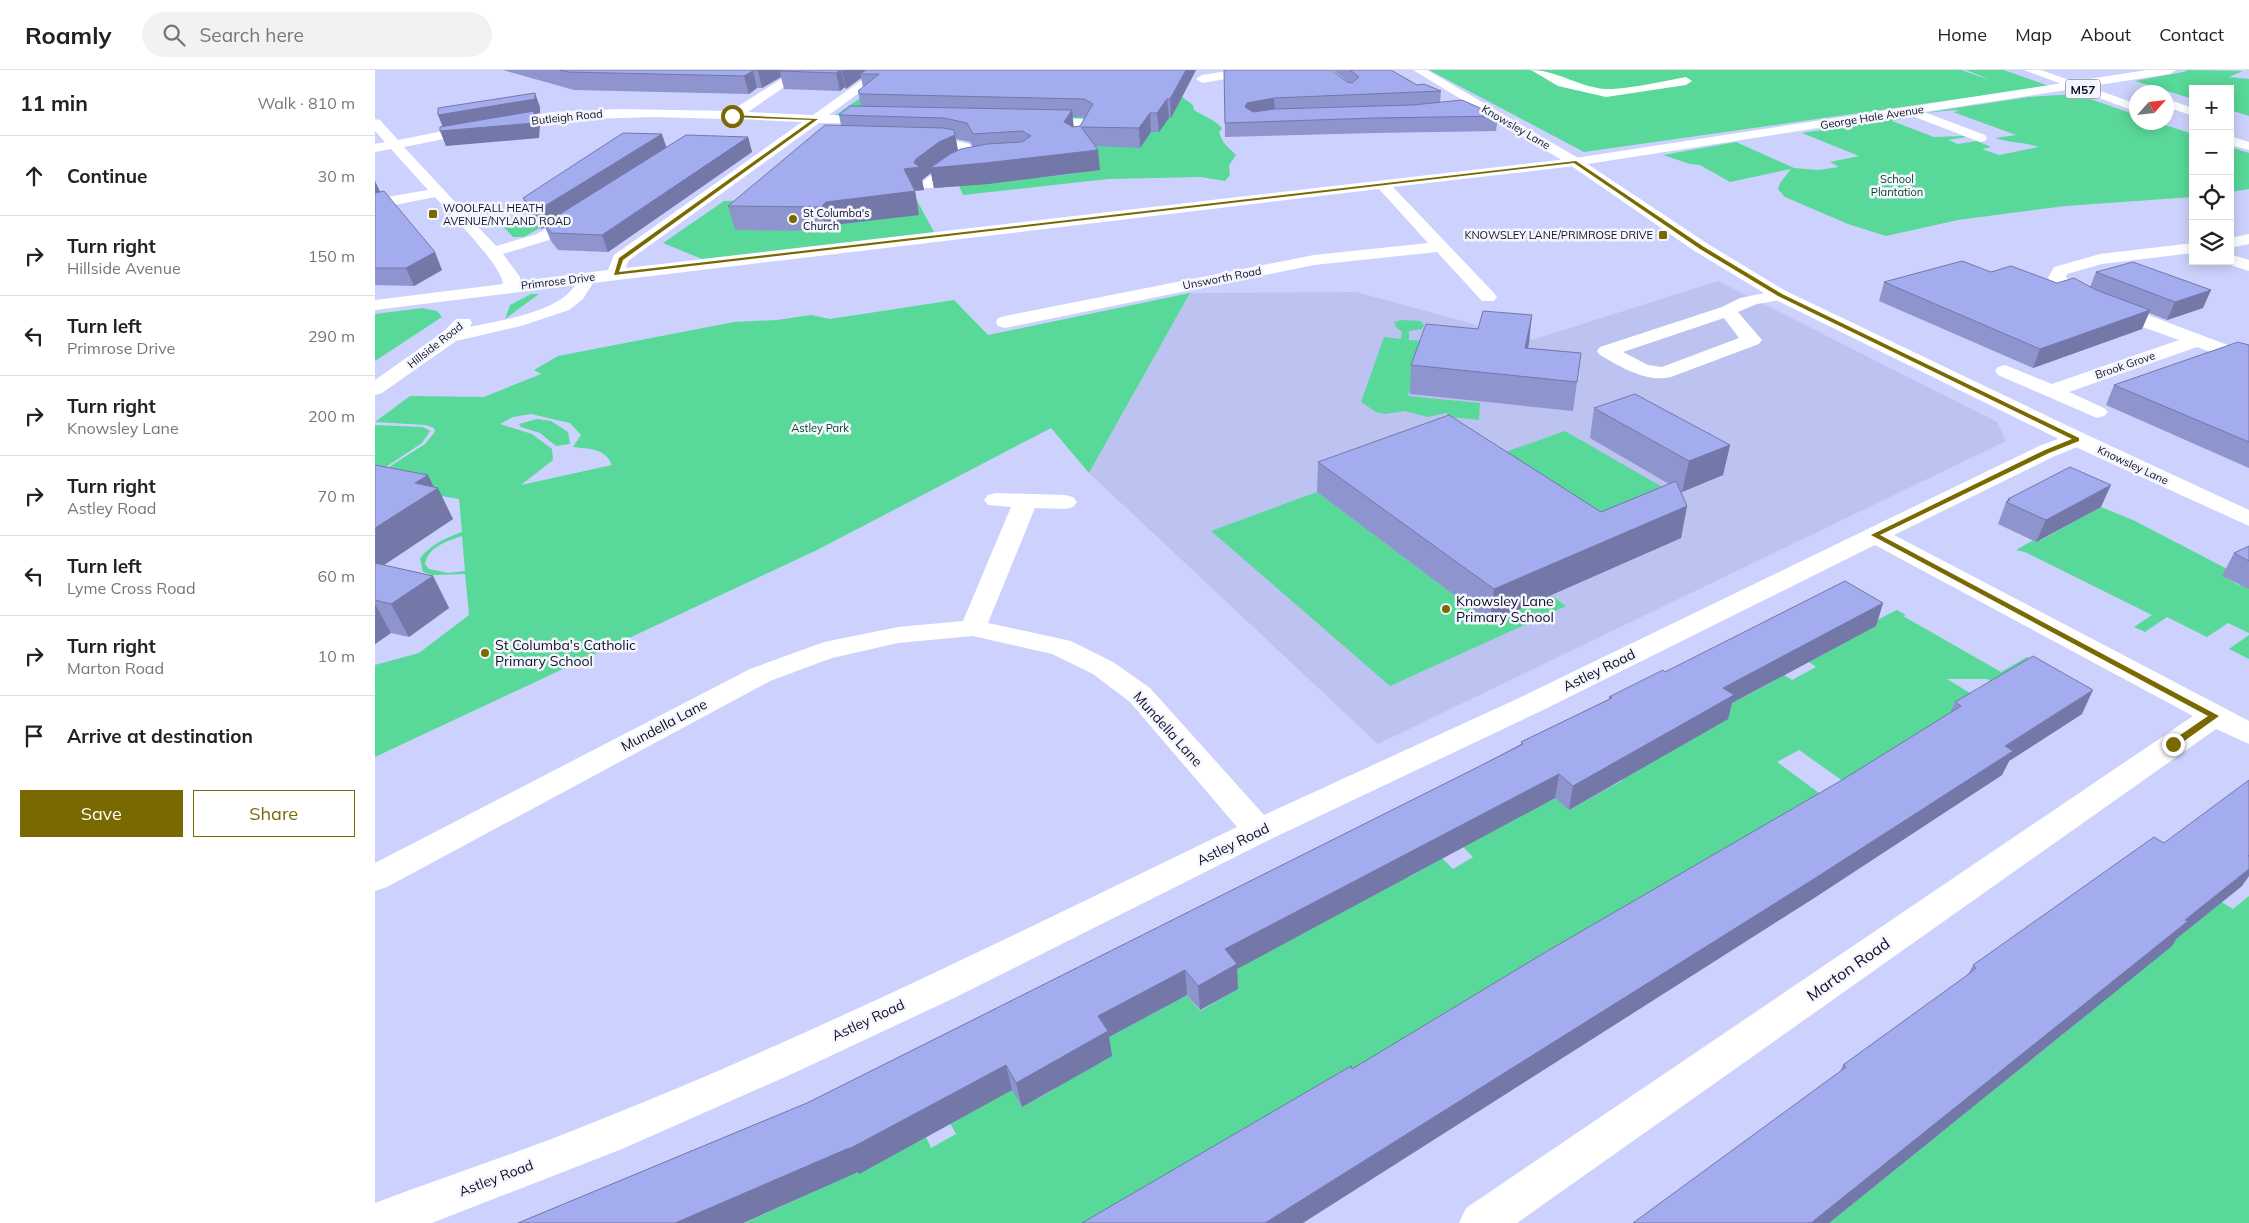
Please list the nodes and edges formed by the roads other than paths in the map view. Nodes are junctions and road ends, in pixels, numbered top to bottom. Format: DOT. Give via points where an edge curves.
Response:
graph roads {
  1 [pos="803,70"];
  2 [pos="884,70"];
  3 [pos="1419,70"];
  4 [pos="1537,70"];
  5 [pos="2030,70"];
  6 [pos="2169,70"];
  7 [pos="1235,73"];
  8 [pos="2081,73"];
  9 [pos="1202,79"];
  10 [pos="1686,81"];
  11 [pos="2127,89"];
  12 [pos="586,101"];
  13 [pos="2129,105"];
  14 [pos="2174,105"];
  15 [pos="1482,107"];
  16 [pos="1463,109"];
  17 [pos="2189,111"];
  18 [pos="1910,112"];
  19 [pos="579,114"];
  20 [pos="732,116"];
  21 [pos="816,119"];
  22 [pos="891,120"];
  23 [pos="1026,121"];
  24 [pos="375,123"];
  25 [pos="716,126"];
  26 [pos="969,131"];
  27 [pos="1980,138"];
  28 [pos="787,139"];
  29 [pos="807,139"];
  30 [pos="1075,141"];
  31 [pos="2234,141"];
  32 [pos="907,142"];
  33 [pos="395,144"];
  34 [pos="956,144"];
  35 [pos="2249,146"];
  36 [pos="375,148"];
  37 [pos="988,159"];
  38 [pos="969,160"];
  39 [pos="1575,162"];
  40 [pos="1381,184"];
  41 [pos="927,185"];
  42 [pos="439,192"];
  43 [pos="375,204"];
  44 [pos="594,204"];
  45 [pos="2249,239"];
  46 [pos="2234,242"];
  47 [pos="1441,246"];
  48 [pos="2189,249"];
  49 [pos="493,252"];
  50 [pos="2234,260"];
  51 [pos="2249,266"];
  52 [pos="616,274"];
  53 [pos="587,278"];
  54 [pos="512,287"];
  55 [pos="483,291"];
  56 [pos="1780,295"];
  57 [pos="1488,297"];
  58 [pos="539,300"];
  59 [pos="573,300"];
  60 [pos="375,305"];
  61 [pos="1729,311"];
  62 [pos="1005,322"];
  63 [pos="450,336"];
  64 [pos="2198,340"];
  65 [pos="2249,360"];
  66 [pos="2005,371"];
  67 [pos="375,389"];
  68 [pos="2052,391"];
  69 [pos="2097,412"];
  70 [pos="2077,439"];
  71 [pos="996,500"];
  72 [pos="1026,501"];
  73 [pos="1065,502"];
  74 [pos="2249,519"];
  75 [pos="1875,535"];
  76 [pos="973,628"];
  77 [pos="2214,716"];
  78 [pos="2249,734"];
  79 [pos="1259,831"];
  80 [pos="375,878"];
  81 [pos="378,1223"];
  82 [pos="1481,1223"];
  1 -- 20 [label="main road"];
  2 -- 21 [label="main road"];
  3 -- 15 [label="main road, Knowsley Lane"];
  4 -- 10 [label="main road" via="1562,83 1606,93"];
  5 -- 13 [label="main road, M57"];
  6 -- 18 [label="main road, George Hale Avenue"];
  7 -- 9 [label="main road"];
  8 -- 11 [label="main road, M57"];
  12 -- 19 [label="main road"];
  14 -- 17 [label="main road"];
  15 -- 16 [label="main road"];
  15 -- 39 [label="main road, Knowsley Lane"];
  18 -- 27 [label="main road"];
  18 -- 39 [label="main road, George Hale Avenue"];
  19 -- 20 [label="main road, Butleigh Road"];
  19 -- 33 [label="main road, Butleigh Road"];
  20 -- 21 [label="main road, Butleigh Road"];
  20 -- 25 [label="main road"];
  21 -- 22 [label="main road, Butleigh Road"];
  21 -- 28 [label="main road"];
  23 -- 30 [label="main road" via="1086,123"];
  24 -- 33 [label="main road"];
  26 -- 34 [label="main road"];
  28 -- 29 [label="main road"];
  28 -- 52 [label="main road" via="620,260"];
  31 -- 35 [label="main road"];
  32 -- 34 [label="main road"];
  33 -- 36 [label="main road, Butleigh Road"];
  33 -- 42 [label="main road"];
  34 -- 38 [label="main road" via="965,148"];
  37 -- 38 [label="main road"];
  38 -- 41 [label="main road" via="949,168"];
  39 -- 40 [label="main road, Primrose Drive"];
  39 -- 56 [label="main road, Knowsley Lane" via="1723,261"];
  40 -- 47 [label="main road"];
  40 -- 52 [label="main road, Primrose Drive"];
  42 -- 43 [label="main road"];
  42 -- 49 [label="main road"];
  44 -- 49 [label="main road" via="543,237"];
  45 -- 46 [label="main road"];
  47 -- 57 [label="main road"];
  47 -- 62 [label="main road, Unsworth Road" via="1314,260"];
  48 -- 64 [label="main road" via="2085,262 2060,271 2057,278 2067,288 2086,298"];
  49 -- 54 [label="main road" via="511,277"];
  50 -- 51 [label="main road"];
  52 -- 53 [label="main road, Primrose Drive"];
  53 -- 54 [label="main road, Primrose Drive"];
  53 -- 59 [label="main road"];
  54 -- 55 [label="main road, Primrose Drive"];
  55 -- 60 [label="main road, Primrose Drive"];
  55 -- 63 [label="main road, Hillside Road" via="479,306"];
  56 -- 61 [label="main road" via="1753,300"];
  56 -- 70 [label="main road, Knowsley Lane"];
  58 -- 59 [label="main road"];
  59 -- 63 [label="main road" via="554,311"];
  61 -- 61 [label="main road" via="1752,340 1664,373 1650,373 1607,351"];
  63 -- 67 [label="main road, Hillside Road"];
  64 -- 65 [label="main road"];
  64 -- 68 [label="main road, Brook Grove"];
  66 -- 68 [label="main road"];
  68 -- 69 [label="main road"];
  70 -- 74 [label="main road, Knowsley Lane"];
  70 -- 75 [label="main road, Astley Road"];
  71 -- 72 [label="main road"];
  72 -- 73 [label="main road"];
  72 -- 76 [label="main road"];
  75 -- 77 [label="main road"];
  75 -- 79 [label="main road, Astley Road" via="1529,705"];
  76 -- 79 [label="main road, Mundella Lane" via="1061,648 1103,668 1140,695"];
  76 -- 80 [label="main road, Mundella Lane" via="898,635 824,652 760,675"];
  77 -- 78 [label="main road"];
  77 -- 82 [label="main road, Marton Road"];
  79 -- 81 [label="main road, Astley Road" via="939,988 780,1061 608,1136"];
}
